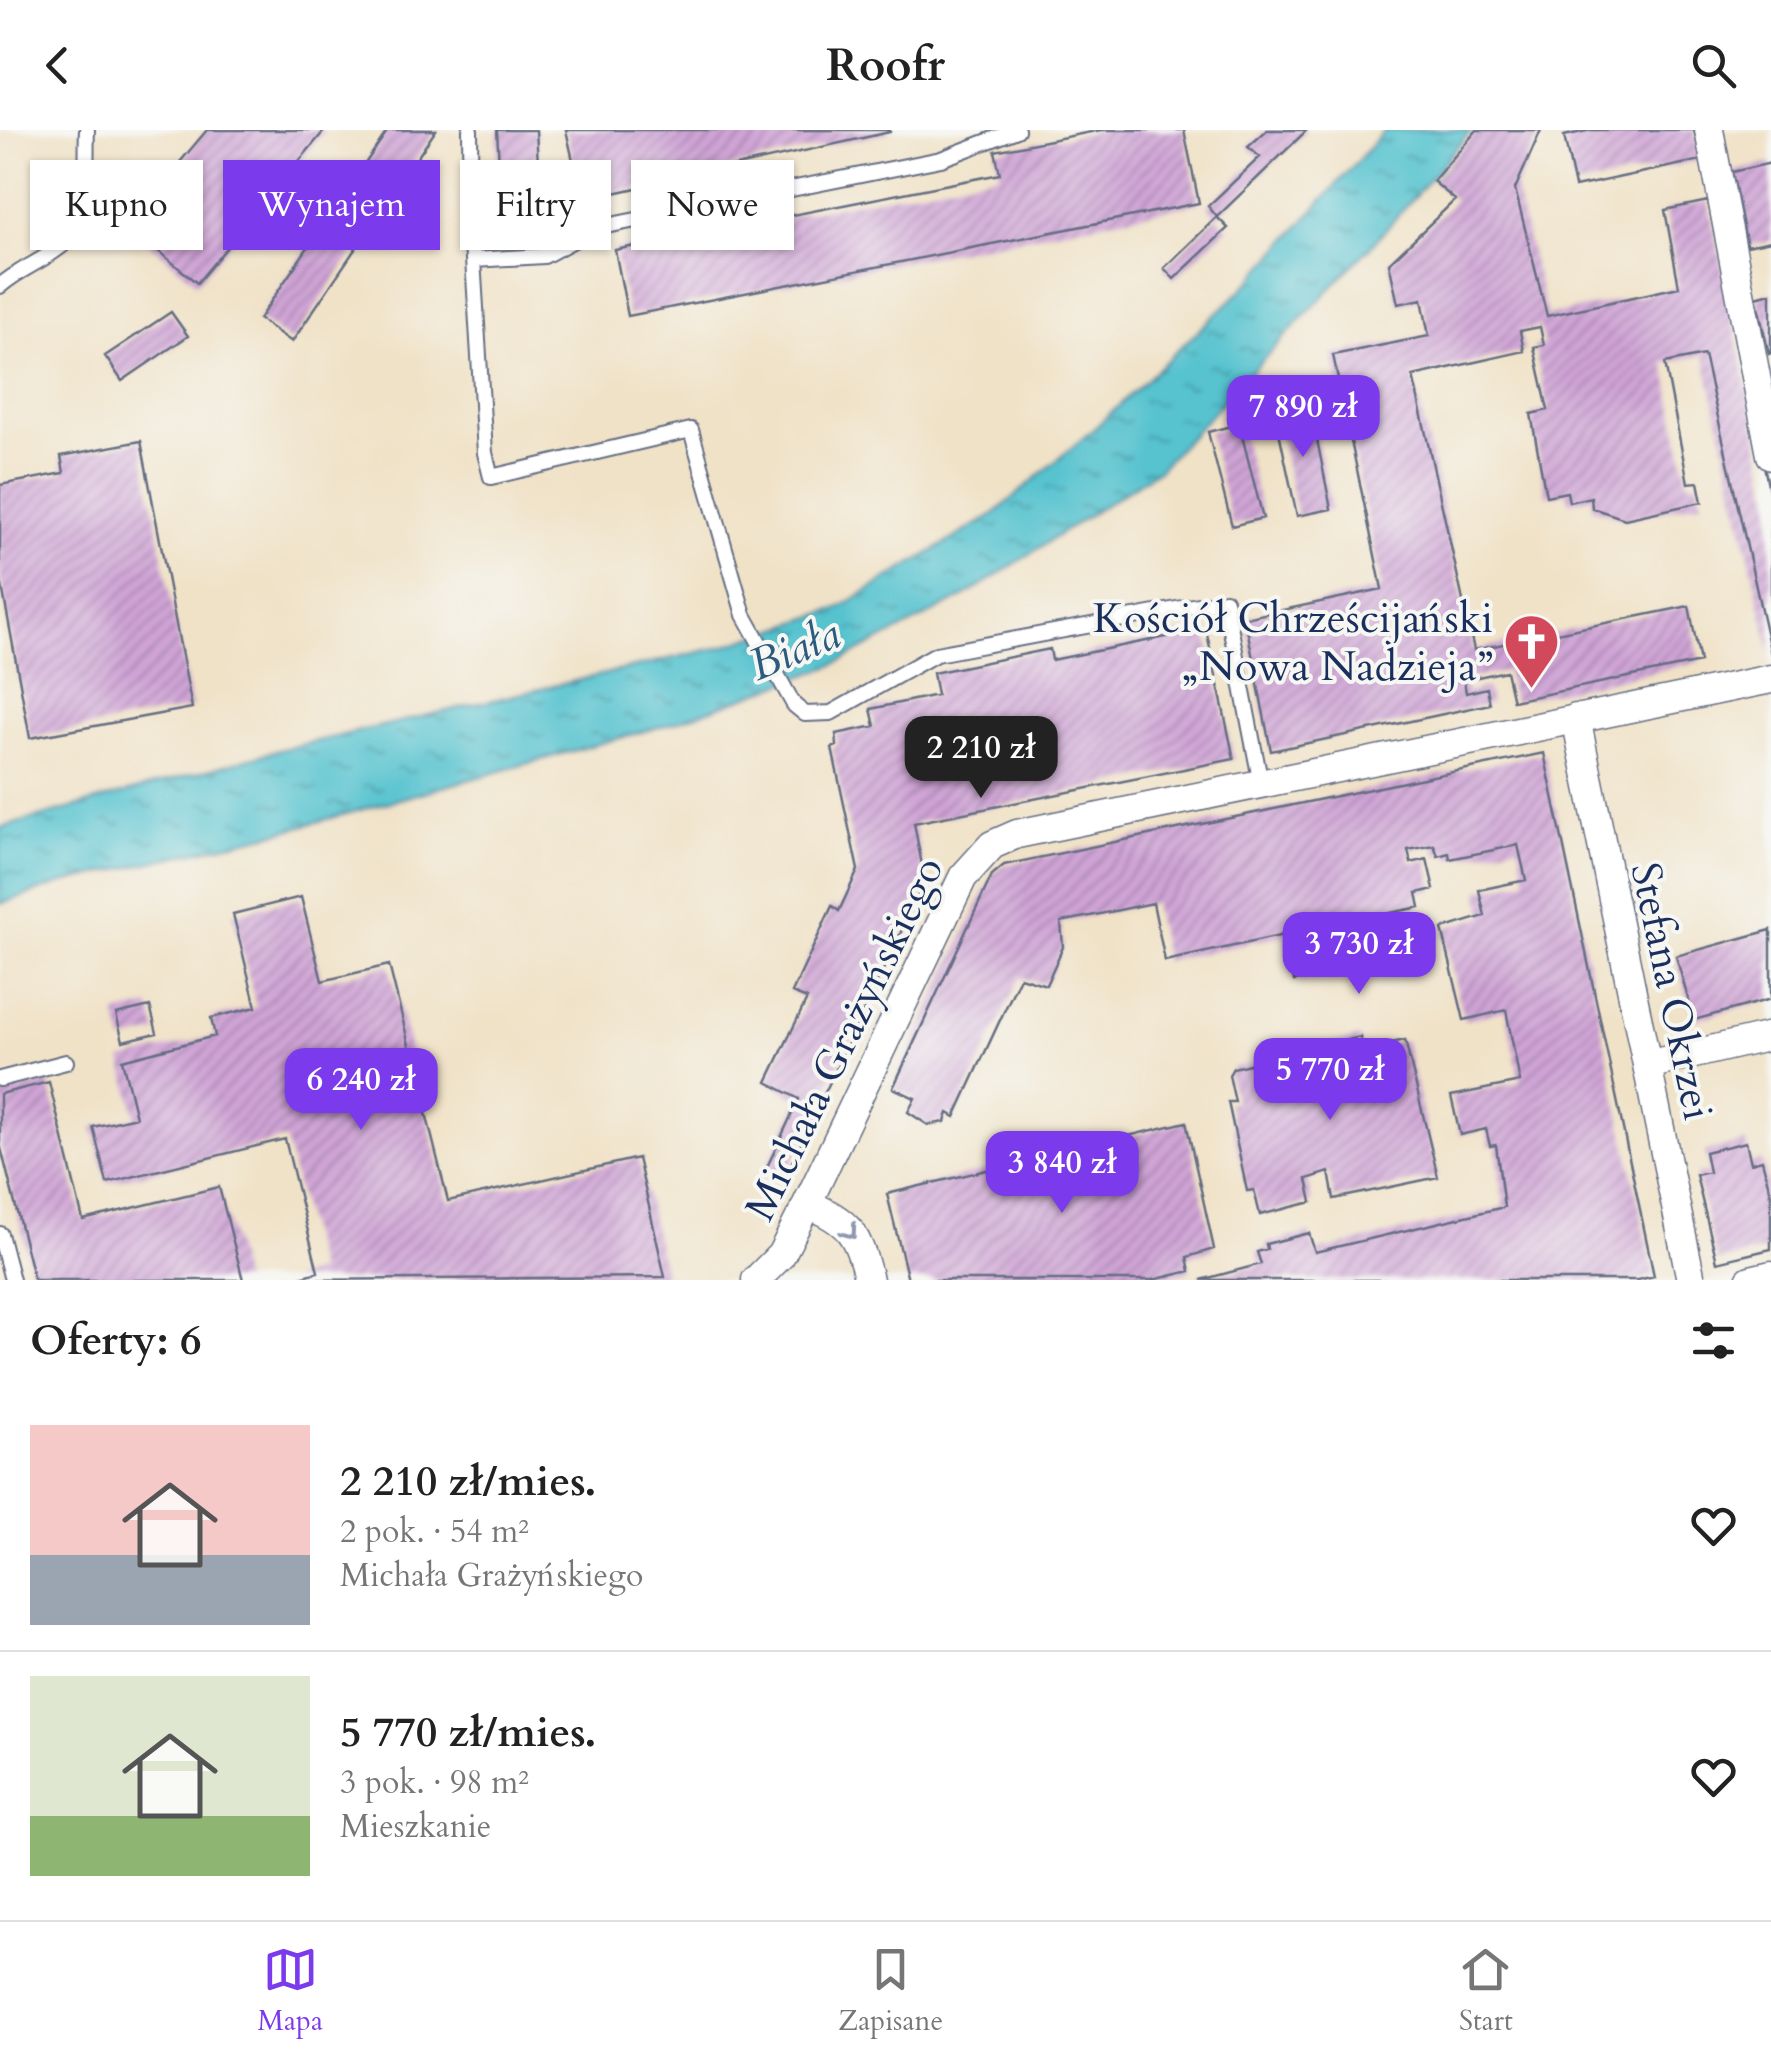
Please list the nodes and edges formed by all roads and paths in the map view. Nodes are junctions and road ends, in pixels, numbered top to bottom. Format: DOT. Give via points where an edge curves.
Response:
graph roads {
  1 [pos="87,130"];
  2 [pos="470,130"];
  3 [pos="1017,130"];
  4 [pos="1709,130"];
  5 [pos="473,260"];
  6 [pos="0,286"];
  7 [pos="1771,455"];
  8 [pos="1771,679"];
  9 [pos="1576,718"];
  10 [pos="1261,784"];
  11 [pos="1771,1036"];
  12 [pos="66,1062"];
  13 [pos="1647,1065"];
  14 [pos="0,1079"];
  15 [pos="807,1204"];
  16 [pos="0,1234"];
  17 [pos="1771,1275"];
  18 [pos="12,1280"];
  19 [pos="756,1280"];
  20 [pos="869,1280"];
  21 [pos="1691,1280"];
  22 [pos="1750,1280"];
  1 -- 6 [label="lane" via="81,218 66,242"];
  2 -- 5 [label="lane"];
  3 -- 5 [label="lane" via="940,159 596,228 544,256"];
  4 -- 7 [label="street"];
  5 -- 10 [label="lane" via="491,477 691,430 744,614 794,706 805,714 831,713 936,654 1225,600"];
  8 -- 9 [label="street, Michała Grażyńskiego"];
  9 -- 10 [label="street, Michała Grażyńskiego"];
  9 -- 13 [label="street, Stefana Okrzei"];
  10 -- 15 [label="street, Michała Grażyńskiego" via="1016,834 977,858"];
  11 -- 13 [label="street"];
  12 -- 14 [label="lane"];
  13 -- 21 [label="street, Stefana Okrzei"];
  15 -- 19 [label="street, Michała Grażyńskiego" via="781,1255"];
  15 -- 20 [label="street, one-way" via="842,1218 860,1246"];
  16 -- 18 [label="lane"];
  17 -- 22 [label="street"];
}
